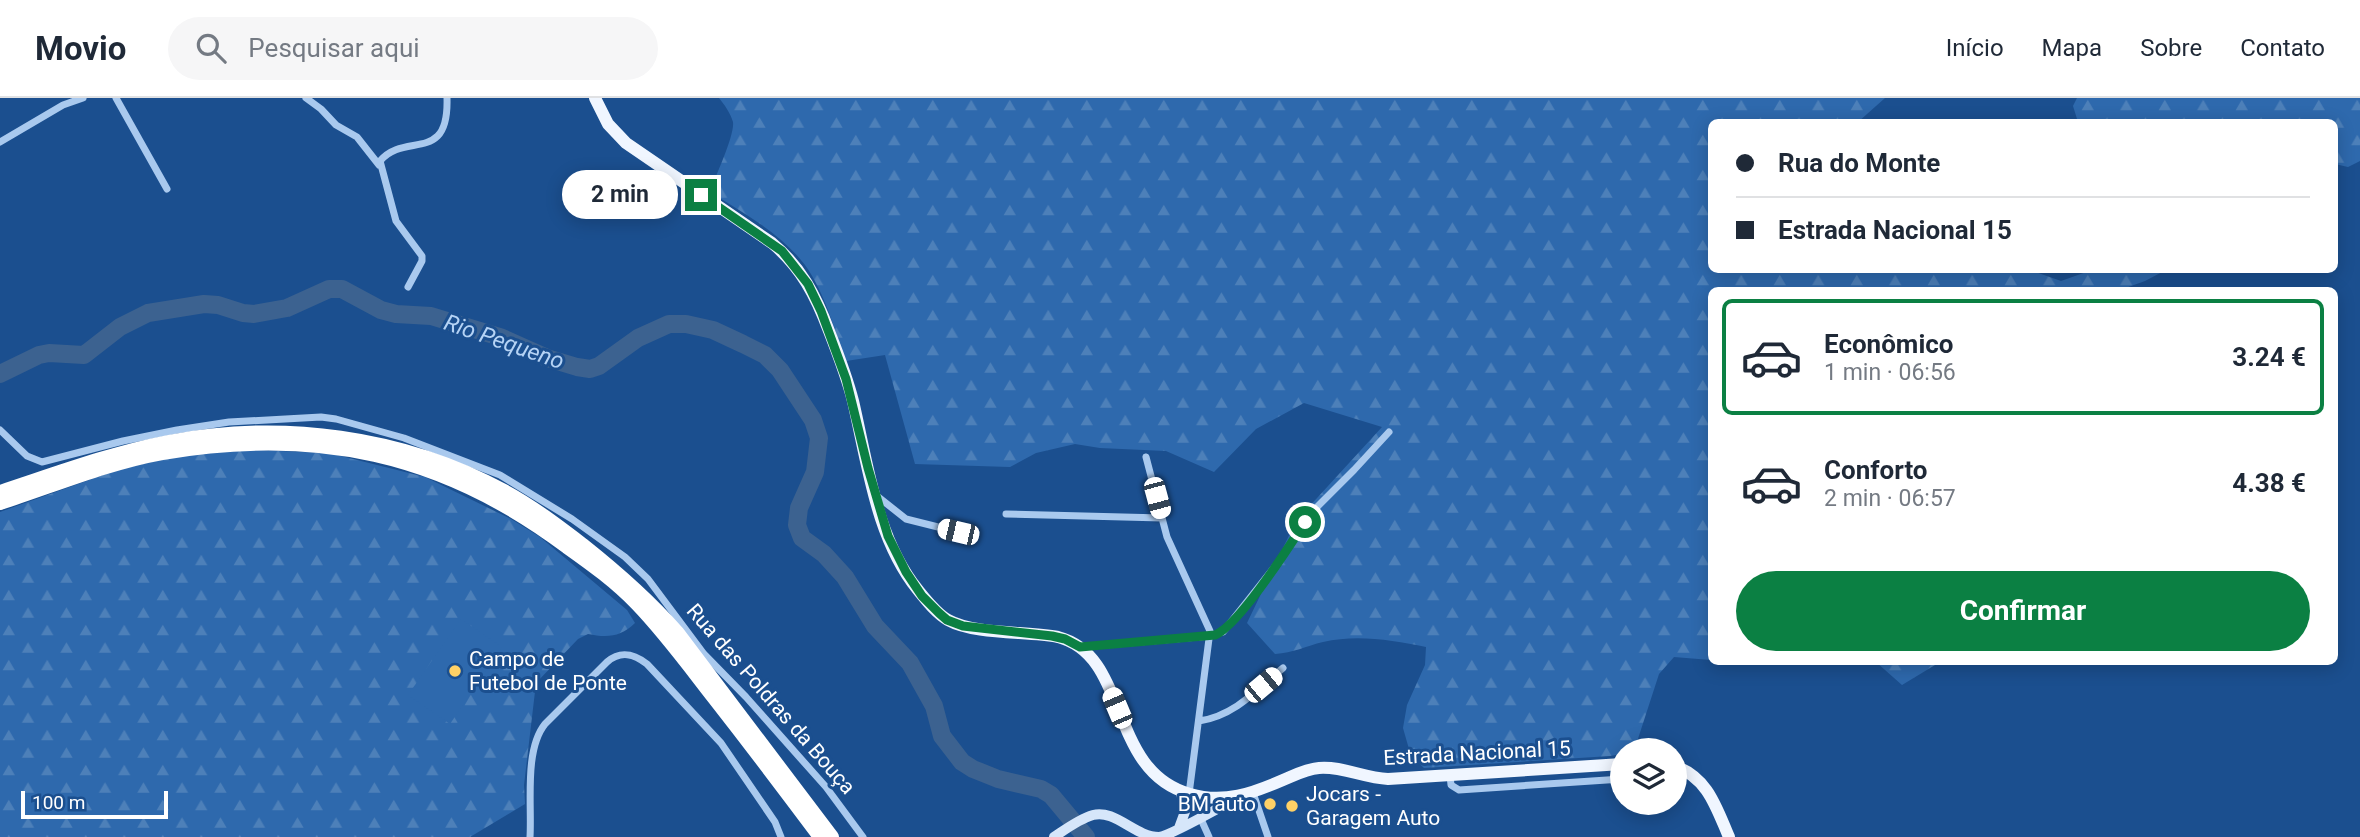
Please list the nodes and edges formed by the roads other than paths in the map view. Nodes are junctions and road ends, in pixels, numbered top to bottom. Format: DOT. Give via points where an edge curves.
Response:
graph roads {
  1 [pos="83,98"];
  2 [pos="116,98"];
  3 [pos="306,98"];
  4 [pos="447,98"];
  5 [pos="596,98"];
  6 [pos="0,142"];
  7 [pos="379,165"];
  8 [pos="167,189"];
  9 [pos="408,287"];
  10 [pos="0,430"];
  11 [pos="1389,432"];
  12 [pos="1146,457"];
  13 [pos="0,492"];
  14 [pos="875,494"];
  15 [pos="0,503"];
  16 [pos="1006,514"];
  17 [pos="1162,518"];
  18 [pos="958,532"];
  19 [pos="1210,636"];
  20 [pos="1080,647"];
  21 [pos="1283,668"];
  22 [pos="1199,721"];
  23 [pos="1610,765"];
  24 [pos="1687,772"];
  25 [pos="1450,775"];
  26 [pos="1610,780"];
  27 [pos="1246,795"];
  28 [pos="1189,796"];
  29 [pos="1188,821"];
  30 [pos="1057,836"];
  31 [pos="530,837"];
  32 [pos="781,837"];
  33 [pos="820,837"];
  34 [pos="832,837"];
  35 [pos="863,837"];
  36 [pos="1209,837"];
  37 [pos="1268,837"];
  38 [pos="1729,837"];
  1 -- 6 [label="street"];
  2 -- 8 [label="street"];
  3 -- 7 [label="street" via="357,137"];
  4 -- 7 [label="street" via="440,133 426,144 390,153"];
  5 -- 14 [label="main road" via="608,124 626,143 763,236 800,272 843,367"];
  7 -- 9 [label="street" via="396,221 422,256"];
  10 -- 35 [label="street, Rua das Poldras da Bouça" via="27,456 42,462 185,429 325,417 404,438 500,475 578,523 643,574 699,649 817,777"];
  11 -- 19 [label="street" via="1308,516 1230,625"];
  12 -- 17 [label="street"];
  13 -- 34 [label="highway" via="139,448 248,433 378,444 465,473 526,504 643,596 677,632"];
  14 -- 18 [label="street" via="906,519"];
  14 -- 20 [label="main road" via="906,572 947,620 1058,637"];
  15 -- 33 [label="highway" via="142,457 239,444 344,448 409,463 465,484 541,527 636,603"];
  16 -- 17 [label="street"];
  17 -- 19 [label="street"];
  19 -- 20 [label="street"];
  19 -- 22 [label="street"];
  20 -- 28 [label="main road, Estrada Nacional 15" via="1101,671 1139,756 1157,777"];
  21 -- 22 [label="street" via="1238,706"];
  22 -- 28 [label="street"];
  23 -- 25 [label="main road, Estrada Nacional 15"];
  24 -- 38 [label="main road" via="1706,788"];
  25 -- 26 [label="street" via="1451,785 1460,790"];
  25 -- 27 [label="main road, Estrada Nacional 15" via="1381,779 1319,768"];
  27 -- 28 [label="main road, Estrada Nacional 15"];
  27 -- 29 [label="street"];
  27 -- 37 [label="street"];
  28 -- 29 [label="street"];
  28 -- 29 [label="street" via="1200,811"];
  29 -- 30 [label="street" via="1167,836 1156,837 1103,814 1092,815"];
  29 -- 36 [label="street"];
  31 -- 32 [label="street" via="532,755 537,736 607,662 621,654 647,664 715,736"];
}
